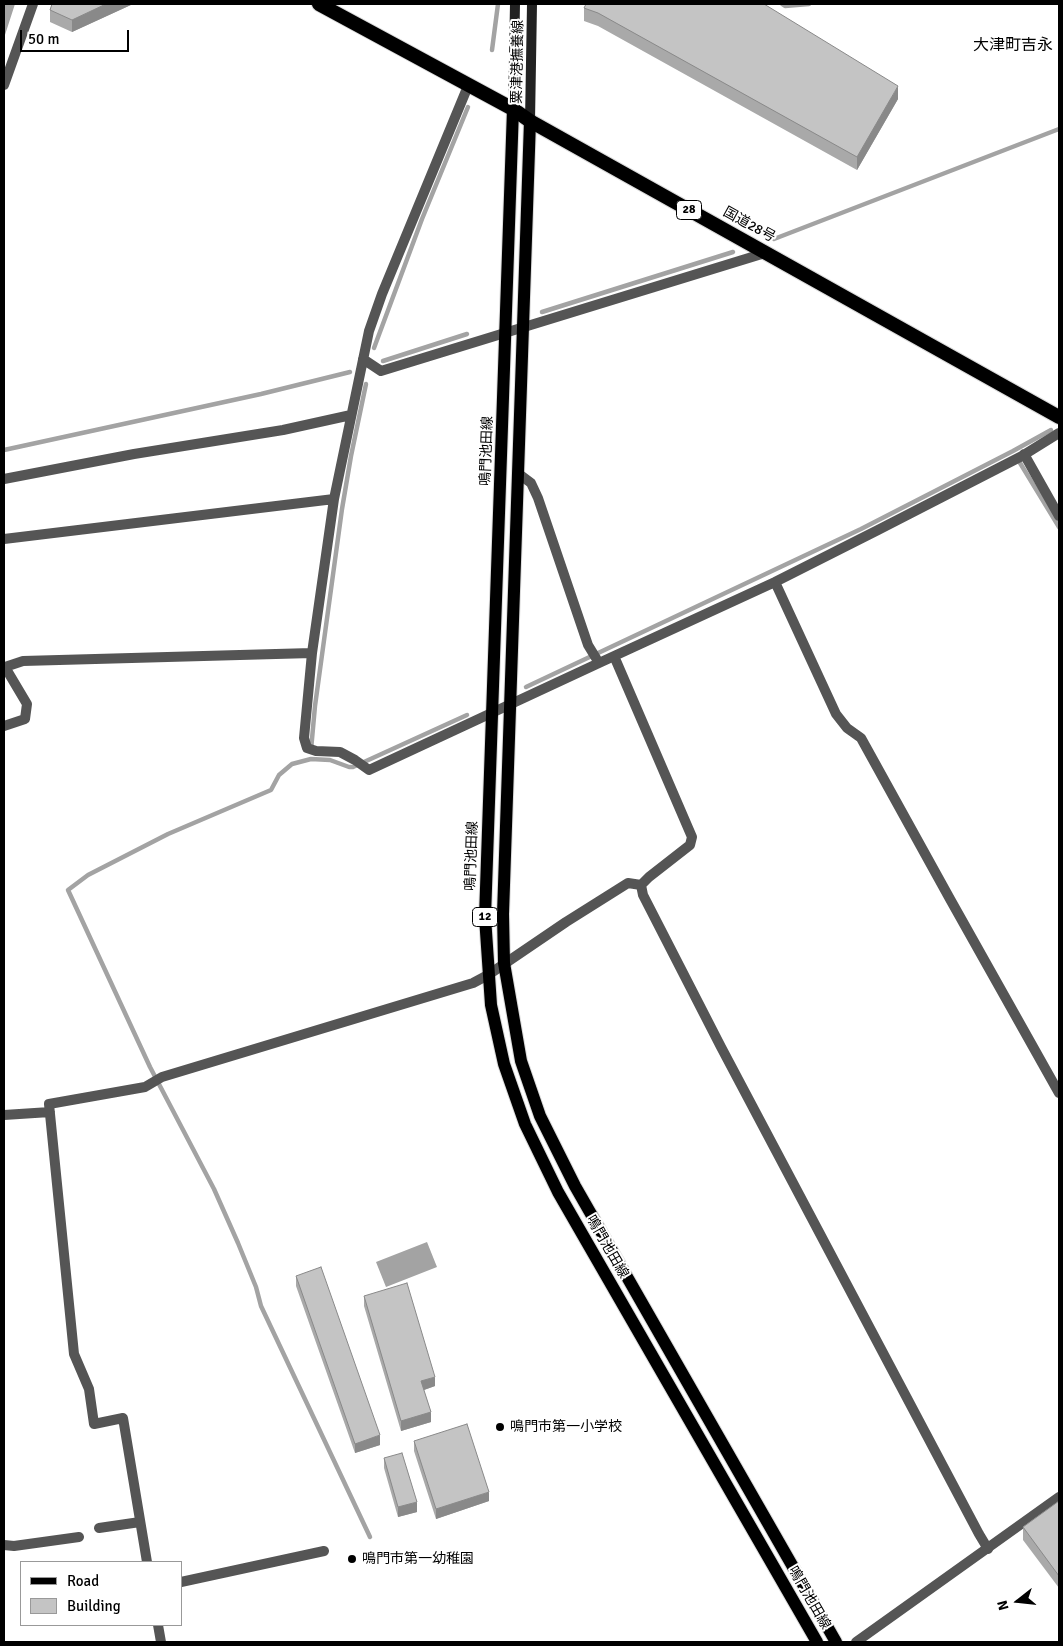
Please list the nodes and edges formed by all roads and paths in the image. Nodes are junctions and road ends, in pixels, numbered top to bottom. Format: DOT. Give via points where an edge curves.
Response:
graph roads {
  1 [pos="33,4"];
  2 [pos="319,4"];
  3 [pos="514,4"];
  4 [pos="532,4"];
  5 [pos="4,86"];
  6 [pos="468,86"];
  7 [pos="513,109"];
  8 [pos="530,121"];
  9 [pos="765,253"];
  10 [pos="524,327"];
  11 [pos="506,333"];
  12 [pos="363,359"];
  13 [pos="351,415"];
  14 [pos="1059,416"];
  15 [pos="1059,433"];
  16 [pos="1023,455"];
  17 [pos="519,474"];
  18 [pos="4,479"];
  19 [pos="334,499"];
  20 [pos="1059,516"];
  21 [pos="4,539"];
  22 [pos="775,582"];
  23 [pos="312,653"];
  24 [pos="614,656"];
  25 [pos="598,661"];
  26 [pos="4,666"];
  27 [pos="510,704"];
  28 [pos="492,712"];
  29 [pos="4,726"];
  30 [pos="641,886"];
  31 [pos="504,963"];
  32 [pos="488,975"];
  33 [pos="1059,1092"];
  34 [pos="50,1112"];
  35 [pos="4,1115"];
  36 [pos="1059,1497"];
  37 [pos="140,1522"];
  38 [pos="99,1528"];
  39 [pos="79,1537"];
  40 [pos="4,1544"];
  41 [pos="988,1549"];
  42 [pos="324,1551"];
  43 [pos="147,1561"];
  44 [pos="182,1582"];
  45 [pos="158,1626"];
  46 [pos="161,1642"];
  47 [pos="818,1642"];
  48 [pos="836,1642"];
  49 [pos="856,1642"];
  1 -- 5 [label="street"];
  2 -- 6 [label="highway, 国道28号 / 28"];
  3 -- 7 [label="main road, 粟津港撫養線"];
  4 -- 8 [label="main road, 粟津港撫養線"];
  6 -- 7 [label="highway, 国道28号 / 28"];
  6 -- 12 [label="street" via="382,294"];
  7 -- 8 [label="highway, 国道28号 / 28"];
  7 -- 11 [label="main road, 鳴門池田線 / 12"];
  8 -- 9 [label="highway, 国道28号 / 28"];
  8 -- 10 [label="main road, 鳴門池田線 / 12"];
  9 -- 10 [label="street"];
  9 -- 14 [label="highway, 国道28号 / 28"];
  10 -- 11 [label="street"];
  10 -- 17 [label="main road, 鳴門池田線 / 12"];
  11 -- 12 [label="street" via="381,371"];
  11 -- 28 [label="main road, 鳴門池田線 / 12"];
  12 -- 13 [label="street"];
  13 -- 18 [label="street"];
  13 -- 19 [label="street"];
  15 -- 16 [label="street"];
  16 -- 20 [label="street"];
  16 -- 22 [label="street"];
  17 -- 25 [label="street" via="531,483 538,498 588,646"];
  17 -- 27 [label="main road, 鳴門池田線 / 12"];
  19 -- 21 [label="street"];
  19 -- 23 [label="street"];
  22 -- 24 [label="street"];
  22 -- 33 [label="street" via="836,714 861,738"];
  23 -- 26 [label="street" via="23,661"];
  23 -- 28 [label="street" via="304,738 307,748 340,752 369,770"];
  24 -- 25 [label="street"];
  24 -- 30 [label="street" via="692,837 690,845"];
  25 -- 27 [label="street"];
  26 -- 29 [label="street" via="27,704 25,719"];
  27 -- 28 [label="street"];
  27 -- 31 [label="main road, 鳴門池田線 / 12" via="502,914"];
  28 -- 32 [label="main road, 鳴門池田線 / 12" via="485,917"];
  30 -- 31 [label="street" via="628,883"];
  30 -- 41 [label="street" via="726,1055"];
  31 -- 32 [label="street"];
  31 -- 48 [label="main road, 鳴門池田線 / 12" via="521,1061 540,1116 574,1186"];
  32 -- 34 [label="street" via="472,983 162,1077 145,1088 49,1104"];
  32 -- 47 [label="main road, 鳴門池田線 / 12" via="504,1064 525,1124 558,1192"];
  34 -- 35 [label="street"];
  34 -- 37 [label="street" via="74,1354 89,1389 94,1424 123,1418"];
  36 -- 41 [label="street"];
  37 -- 38 [label="street"];
  37 -- 43 [label="street"];
  39 -- 40 [label="street" via="14,1546"];
  41 -- 49 [label="street"];
  42 -- 44 [label="street"];
  45 -- 46 [label="street"];
}
